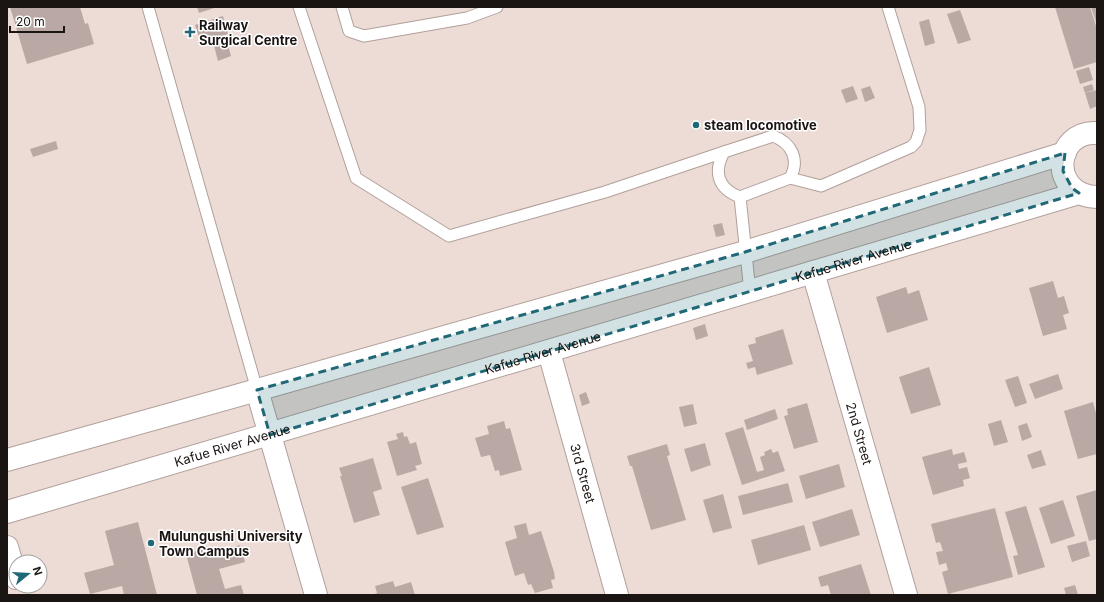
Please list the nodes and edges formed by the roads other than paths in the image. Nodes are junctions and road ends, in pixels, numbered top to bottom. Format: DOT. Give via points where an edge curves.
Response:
graph roads {
  1 [pos="148,7"];
  2 [pos="300,7"];
  3 [pos="342,7"];
  4 [pos="497,7"];
  5 [pos="888,7"];
  6 [pos="1097,133"];
  7 [pos="724,152"];
  8 [pos="1065,153"];
  9 [pos="700,160"];
  10 [pos="718,176"];
  11 [pos="790,178"];
  12 [pos="1088,195"];
  13 [pos="740,197"];
  14 [pos="745,252"];
  15 [pos="813,272"];
  16 [pos="750,292"];
  17 [pos="549,352"];
  18 [pos="257,390"];
  19 [pos="270,435"];
  20 [pos="7,460"];
  21 [pos="7,512"];
  22 [pos="316,595"];
  23 [pos="617,595"];
  24 [pos="906,595"];
  1 -- 18 [label="lane"];
  2 -- 9 [label="lane" via="356,178 449,236 605,192"];
  3 -- 4 [label="lane" via="349,31 364,36 467,18"];
  5 -- 11 [label="lane" via="919,107 920,130 916,142 911,147 821,186"];
  6 -- 8 [label="street" via="1077,138"];
  7 -- 9 [label="lane"];
  7 -- 10 [label="lane" via="718,167"];
  7 -- 11 [label="lane" via="773,136 786,143 794,156 794,171"];
  8 -- 12 [label="street" via="1062,162 1066,180 1072,188"];
  8 -- 14 [label="street"];
  9 -- 10 [label="lane"];
  10 -- 13 [label="lane" via="726,189"];
  11 -- 13 [label="lane"];
  12 -- 15 [label="street, Kafue River Avenue"];
  13 -- 14 [label="lane"];
  14 -- 16 [label="lane"];
  14 -- 18 [label="street"];
  15 -- 16 [label="street, Kafue River Avenue"];
  15 -- 24 [label="street, 2nd Street"];
  16 -- 17 [label="street, Kafue River Avenue"];
  17 -- 19 [label="street, Kafue River Avenue"];
  17 -- 23 [label="street, 3rd Street"];
  18 -- 19 [label="street"];
  18 -- 20 [label="street"];
  19 -- 21 [label="street, Kafue River Avenue"];
  19 -- 22 [label="street"];
}
